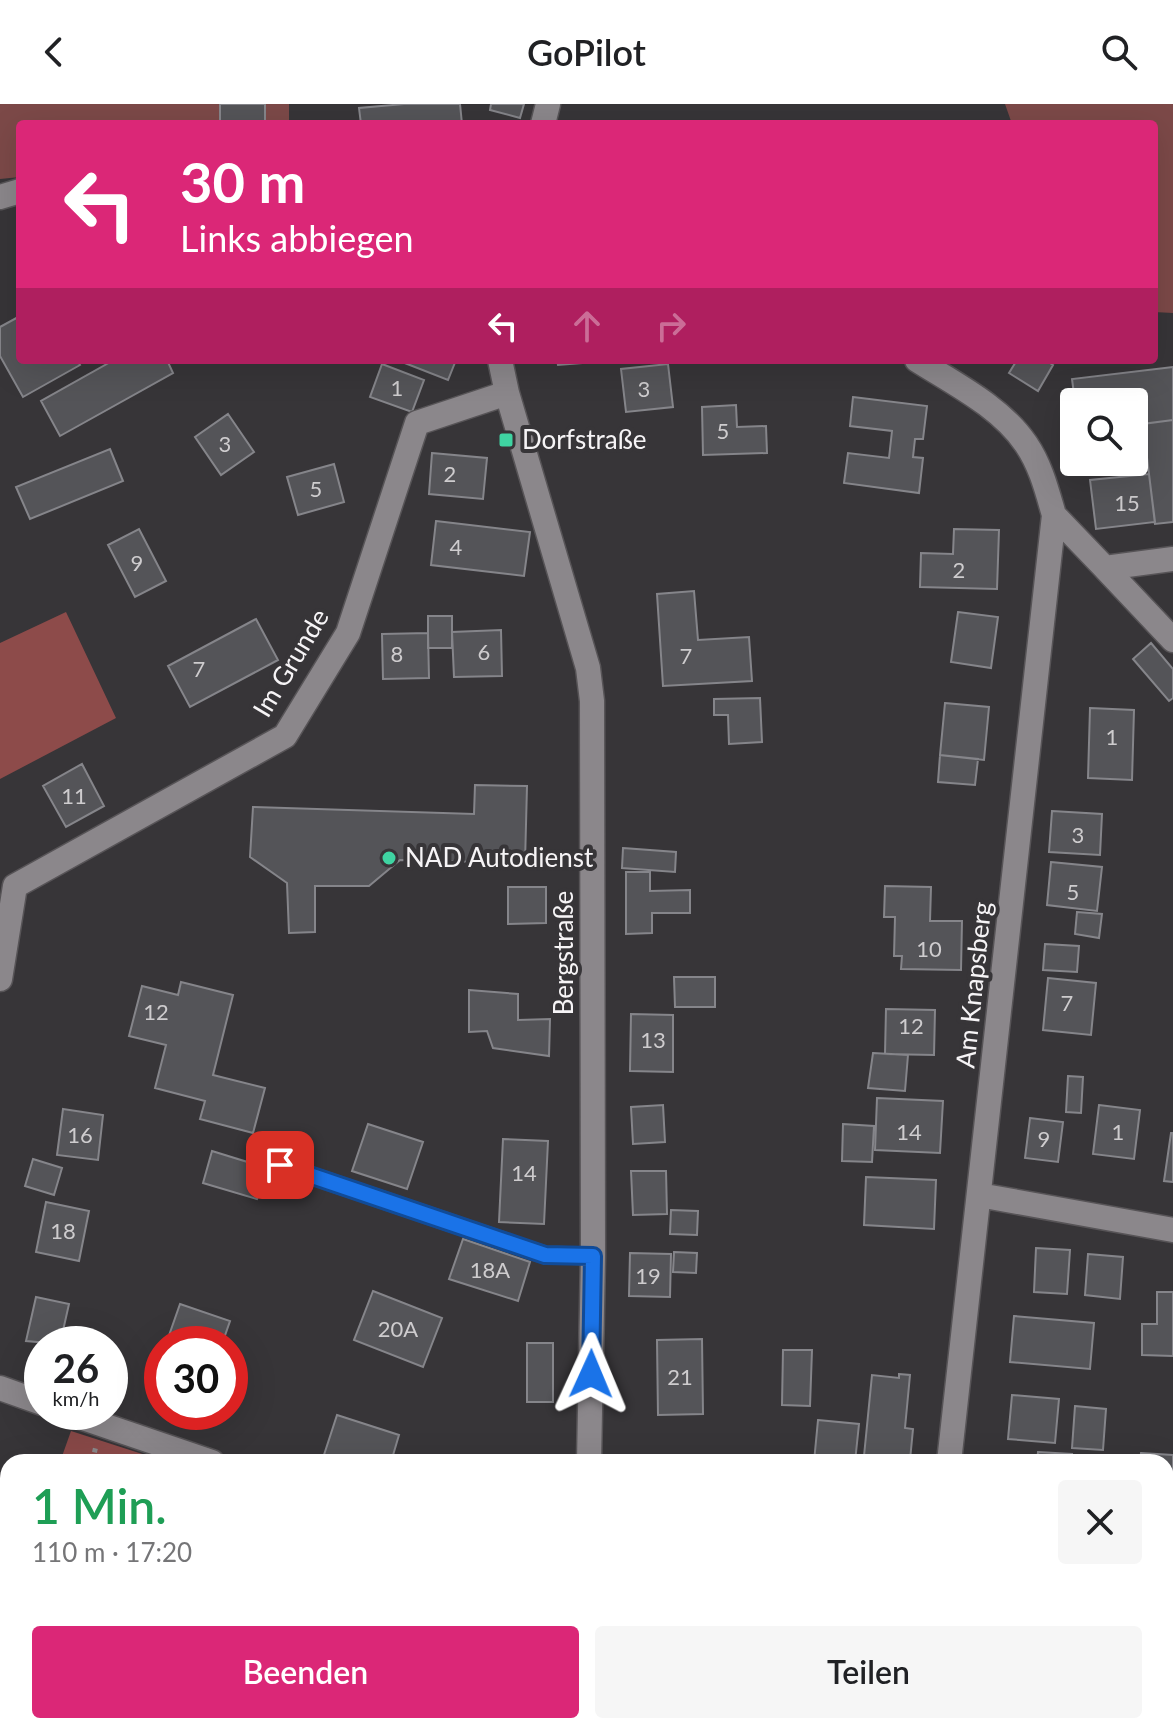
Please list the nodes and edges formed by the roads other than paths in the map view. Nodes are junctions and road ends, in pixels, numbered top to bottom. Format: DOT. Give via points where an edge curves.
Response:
graph roads {
  1 [pos="501,364"];
  2 [pos="923,364"];
  3 [pos="507,393"];
  4 [pos="1054,515"];
  5 [pos="1173,559"];
  6 [pos="1105,568"];
  7 [pos="1173,640"];
  8 [pos="8,892"];
  9 [pos="0,979"];
  10 [pos="280,1165"];
  11 [pos="979,1195"];
  12 [pos="1173,1230"];
  13 [pos="593,1256"];
  14 [pos="0,1388"];
  15 [pos="24,1397"];
  16 [pos="118,1430"];
  17 [pos="188,1454"];
  18 [pos="589,1454"];
  19 [pos="950,1454"];
  1 -- 3 [label="street, Bergstraße"];
  2 -- 4 [label="street" via="1008,422 1040,470"];
  3 -- 8 [label="street, Im Grunde" via="417,423 348,633 285,736"];
  3 -- 13 [label="street, Bergstraße" via="588,668 592,701"];
  4 -- 6 [label="street"];
  4 -- 11 [label="street, Am Knapsberg"];
  5 -- 6 [label="street"];
  6 -- 7 [label="street"];
  8 -- 9 [label="street, Im Grunde"];
  10 -- 13 [label="lane" via="545,1255"];
  11 -- 12 [label="street"];
  11 -- 19 [label="street, Am Knapsberg"];
  13 -- 18 [label="street, Bergstraße"];
  14 -- 15 [label="street"];
  16 -- 17 [label="street"];
}
